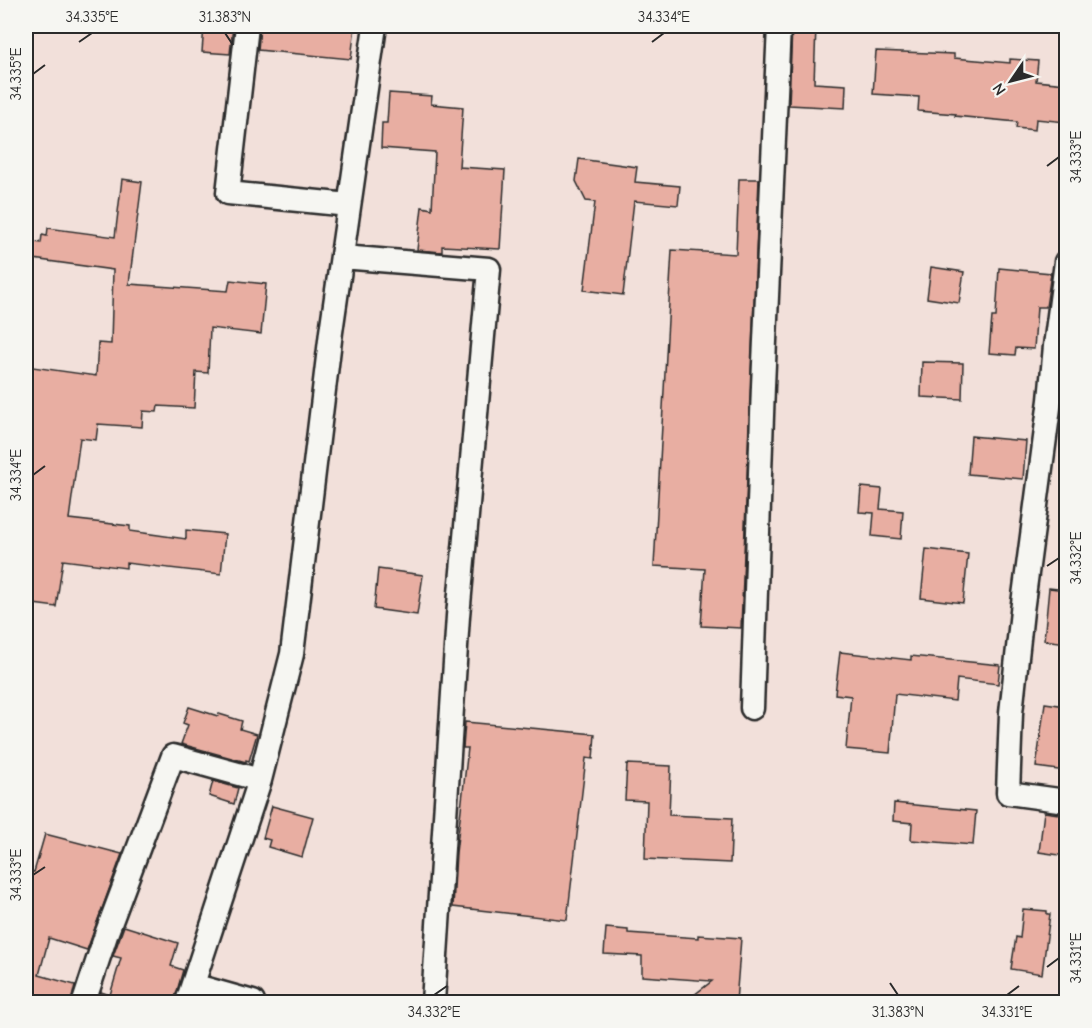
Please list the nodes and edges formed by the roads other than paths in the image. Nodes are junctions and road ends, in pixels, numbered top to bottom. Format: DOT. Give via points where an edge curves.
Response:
graph roads {
  1 [pos="247,26"];
  2 [pos="375,26"];
  3 [pos="779,26"];
  4 [pos="349,205"];
  5 [pos="342,257"];
  6 [pos="1066,262"];
  7 [pos="1058,401"];
  8 [pos="752,708"];
  9 [pos="260,780"];
  10 [pos="1066,801"];
  11 [pos="190,994"];
  12 [pos="84,1002"];
  13 [pos="253,1002"];
  14 [pos="433,1002"];
  1 -- 4 [label="street" via="228,193"];
  2 -- 4 [label="street"];
  3 -- 8 [label="street"];
  4 -- 5 [label="street"];
  5 -- 9 [label="street" via="292,654"];
  5 -- 14 [label="street" via="489,269 458,616"];
  6 -- 7 [label="street" via="1055,346"];
  7 -- 10 [label="street" via="1017,656 1008,793"];
  9 -- 11 [label="street"];
  9 -- 12 [label="street" via="173,756"];
  11 -- 13 [label="street"];
}
